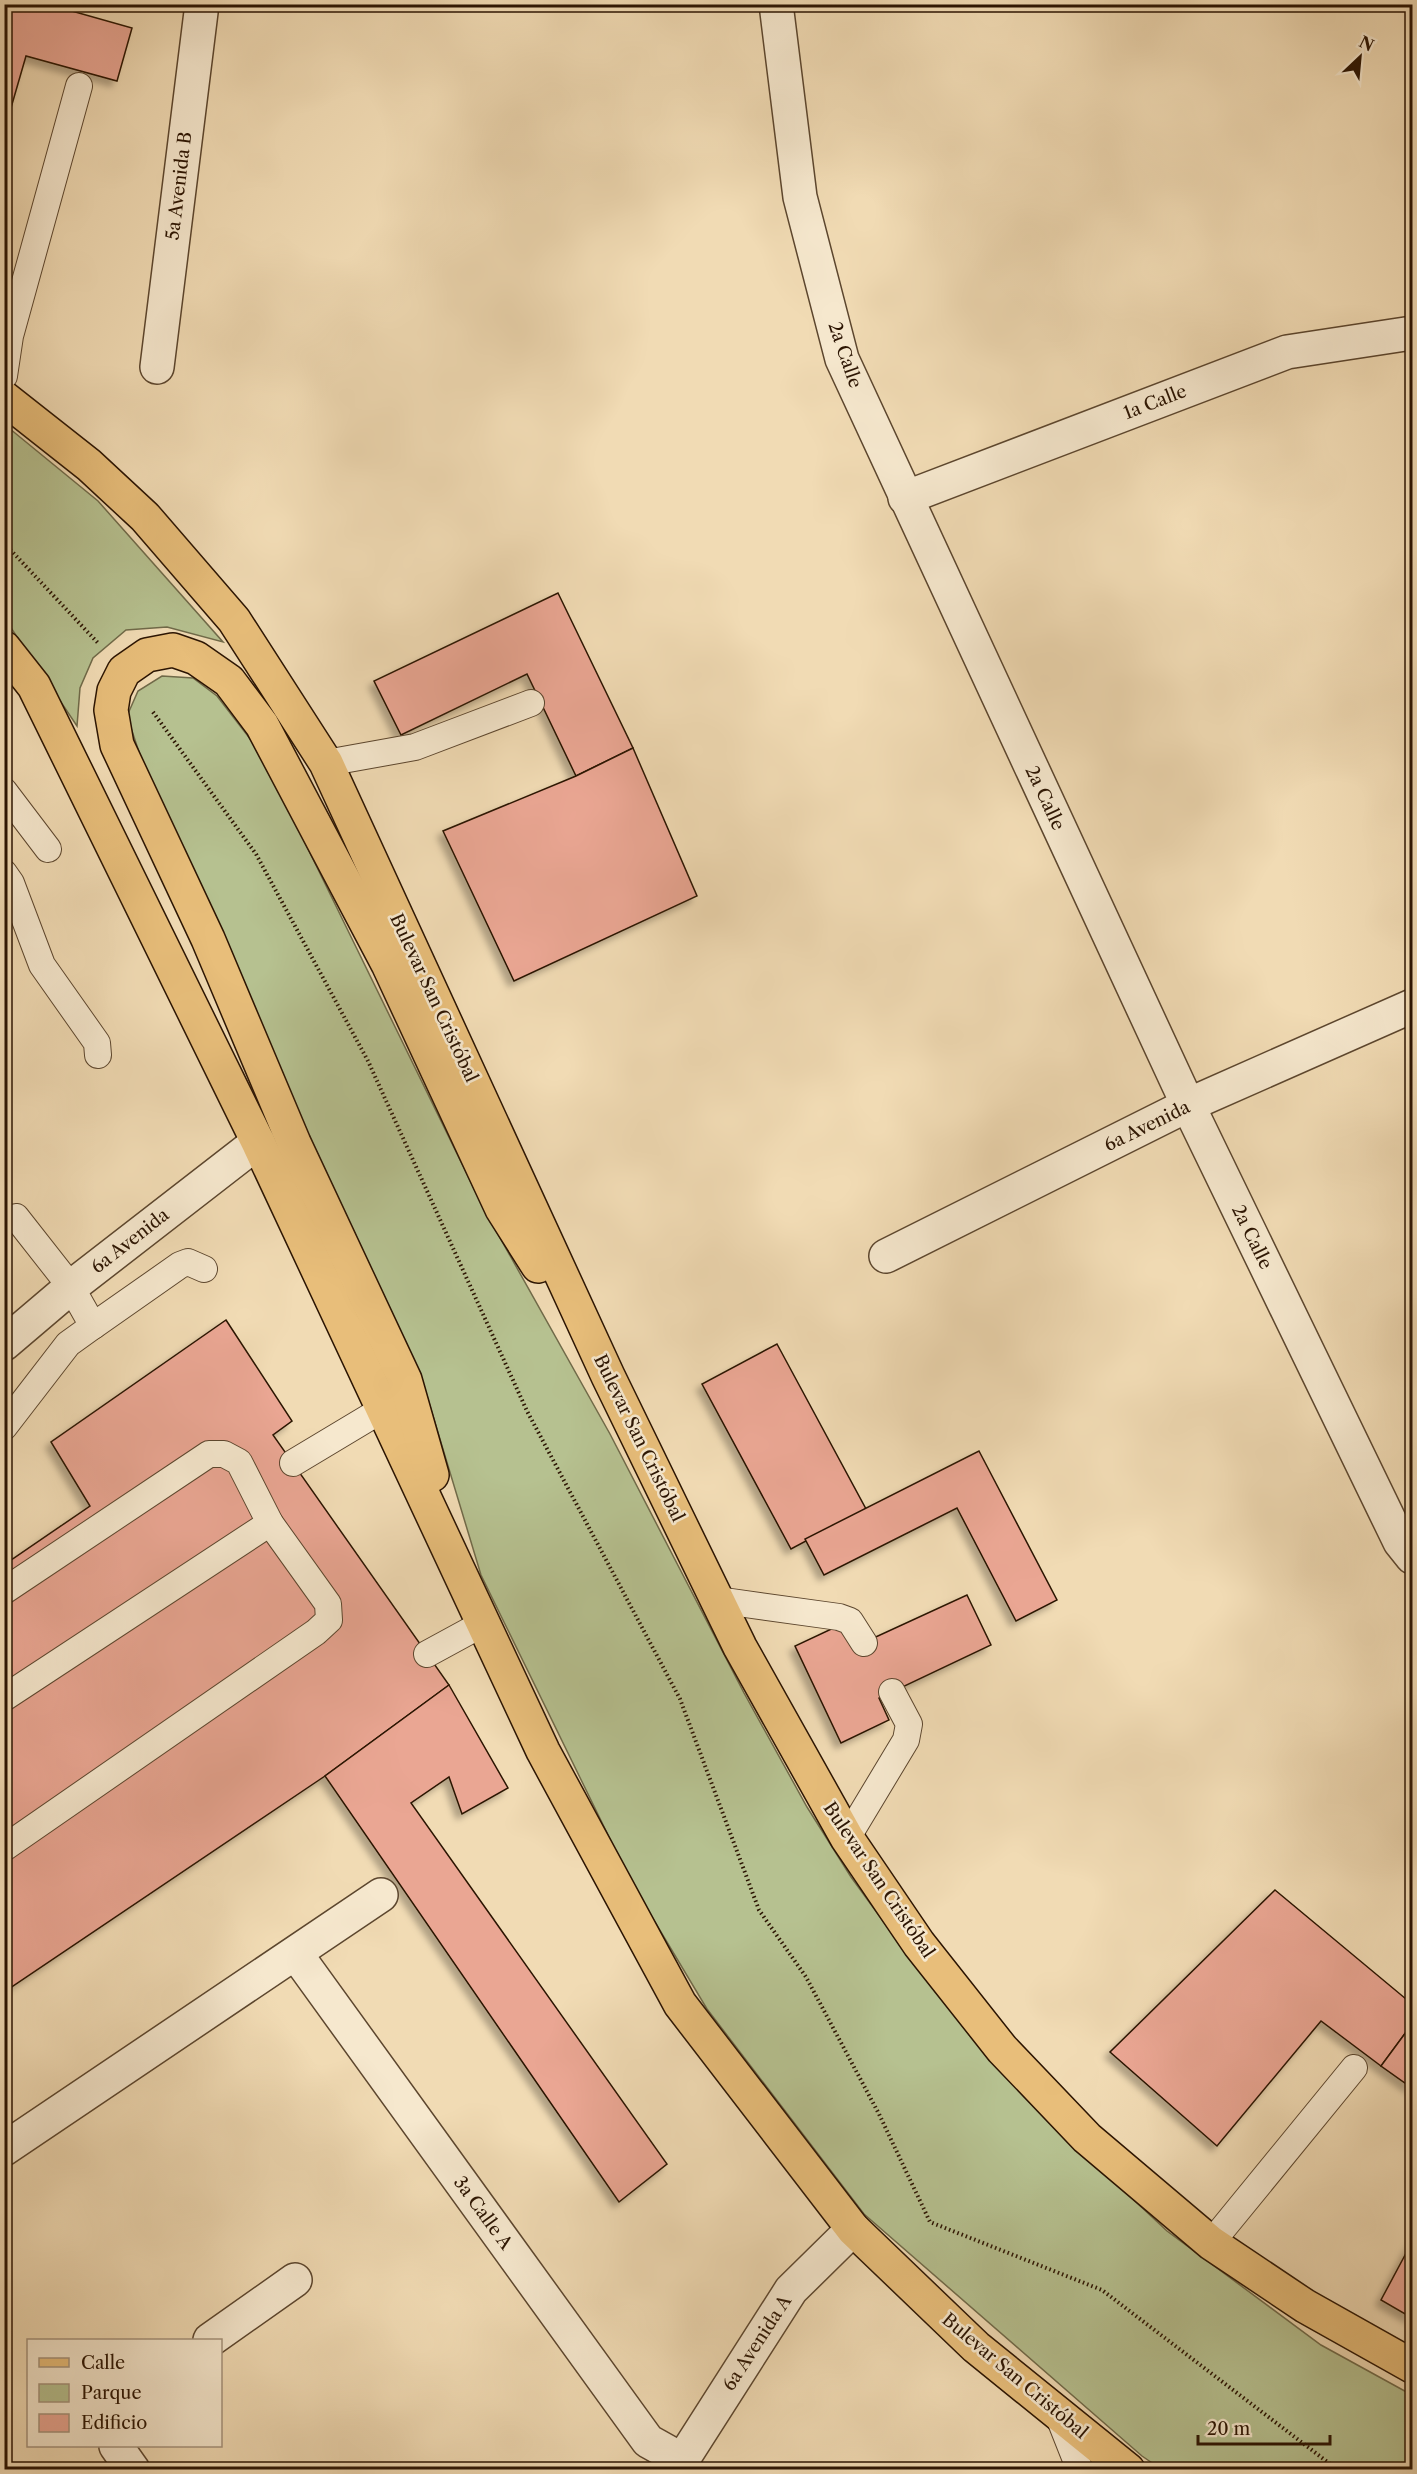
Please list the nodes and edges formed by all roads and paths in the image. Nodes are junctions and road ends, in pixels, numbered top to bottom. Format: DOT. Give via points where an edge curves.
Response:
graph roads {
  1 [pos="202,4"];
  2 [pos="776,4"];
  3 [pos="79,86"];
  4 [pos="1413,333"];
  5 [pos="157,367"];
  6 [pos="4,376"];
  7 [pos="4,398"];
  8 [pos="905,498"];
  9 [pos="4,543"];
  10 [pos="4,648"];
  11 [pos="124,671"];
  12 [pos="531,703"];
  13 [pos="326,763"];
  14 [pos="4,791"];
  15 [pos="48,849"];
  16 [pos="4,873"];
  17 [pos="1413,1006"];
  18 [pos="98,1055"];
  19 [pos="1188,1105"];
  20 [pos="258,1142"];
  21 [pos="16,1217"];
  22 [pos="886,1256"];
  23 [pos="204,1269"];
  24 [pos="71,1287"];
  25 [pos="93,1326"];
  26 [pos="4,1344"];
  27 [pos="608,1376"];
  28 [pos="383,1409"];
  29 [pos="4,1427"];
  30 [pos="293,1463"];
  31 [pos="270,1523"];
  32 [pos="1413,1557"];
  33 [pos="460,1572"];
  34 [pos="4,1591"];
  35 [pos="717,1600"];
  36 [pos="484,1623"];
  37 [pos="864,1642"];
  38 [pos="427,1654"];
  39 [pos="892,1692"];
  40 [pos="4,1698"];
  41 [pos="847,1838"];
  42 [pos="4,1848"];
  43 [pos="381,1895"];
  44 [pos="296,1954"];
  45 [pos="1354,2068"];
  46 [pos="4,2149"];
  47 [pos="853,2229"];
  48 [pos="1211,2243"];
  49 [pos="295,2280"];
  50 [pos="211,2339"];
  51 [pos="1413,2366"];
  52 [pos="1057,2412"];
  53 [pos="117,2447"];
  54 [pos="679,2465"];
  55 [pos="133,2469"];
  56 [pos="1080,2469"];
  57 [pos="1128,2469"];
  58 [pos="1338,2469"];
  1 -- 5 [label="street, 5a Avenida B"];
  2 -- 8 [label="street, 2a Calle" via="800,197 842,359"];
  3 -- 6 [label="lane" via="10,336"];
  4 -- 8 [label="street, 1a Calle" via="1287,352"];
  7 -- 13 [label="main road, Bulevar San Cristóbal" via="89,465 145,517 234,620"];
  8 -- 19 [label="street, 2a Calle"];
  9 -- 11 [label="path"];
  10 -- 20 [label="main road, Bulevar San Cristóbal" via="34,686"];
  11 -- 27 [label="main road" via="147,655 173,650 196,658 229,681 262,725 388,964 502,1209"];
  11 -- 33 [label="main road" via="114,691 111,710 117,745 208,939 294,1143 405,1380"];
  11 -- 58 [label="path" via="256,854 368,1061 527,1411 680,1699 759,1910 806,1977 879,2114 930,2222 1101,2290"];
  12 -- 13 [label="lane" via="415,747"];
  13 -- 27 [label="main road, Bulevar San Cristóbal"];
  14 -- 15 [label="lane"];
  16 -- 18 [label="lane" via="42,965 97,1043"];
  17 -- 19 [label="street, 6a Avenida"];
  19 -- 22 [label="street, 6a Avenida"];
  19 -- 32 [label="street, 2a Calle" via="1400,1542"];
  20 -- 24 [label="street, 6a Avenida"];
  20 -- 28 [label="main road, Bulevar San Cristóbal"];
  21 -- 24 [label="lane"];
  23 -- 25 [label="lane" via="188,1262 180,1265"];
  24 -- 25 [label="lane"];
  24 -- 26 [label="street, 6a Avenida"];
  25 -- 29 [label="lane" via="68,1344"];
  27 -- 35 [label="main road, Bulevar San Cristóbal"];
  28 -- 30 [label="lane"];
  28 -- 33 [label="main road, Bulevar San Cristóbal"];
  31 -- 34 [label="lane" via="239,1462 224,1454 209,1454"];
  31 -- 40 [label="lane"];
  31 -- 42 [label="lane" via="328,1604 329,1620"];
  33 -- 36 [label="main road, Bulevar San Cristóbal"];
  35 -- 37 [label="lane" via="838,1617 850,1621"];
  35 -- 41 [label="main road, Bulevar San Cristóbal"];
  36 -- 38 [label="lane"];
  36 -- 47 [label="main road, Bulevar San Cristóbal" via="543,1751 680,2004"];
  39 -- 41 [label="lane" via="909,1724 906,1740"];
  41 -- 48 [label="main road, Bulevar San Cristóbal" via="919,1944 1002,2049 1087,2138"];
  43 -- 44 [label="street"];
  44 -- 46 [label="street"];
  44 -- 54 [label="street, 3a Calle A" via="648,2441"];
  45 -- 48 [label="lane"];
  47 -- 52 [label="main road, Bulevar San Cristóbal" via="976,2347"];
  47 -- 54 [label="street, 6a Avenida A" via="791,2290"];
  48 -- 51 [label="main road, Bulevar San Cristóbal" via="1305,2306"];
  49 -- 50 [label="street"];
  52 -- 56 [label="lane"];
  52 -- 57 [label="main road, Bulevar San Cristóbal"];
  53 -- 55 [label="street"];
}
